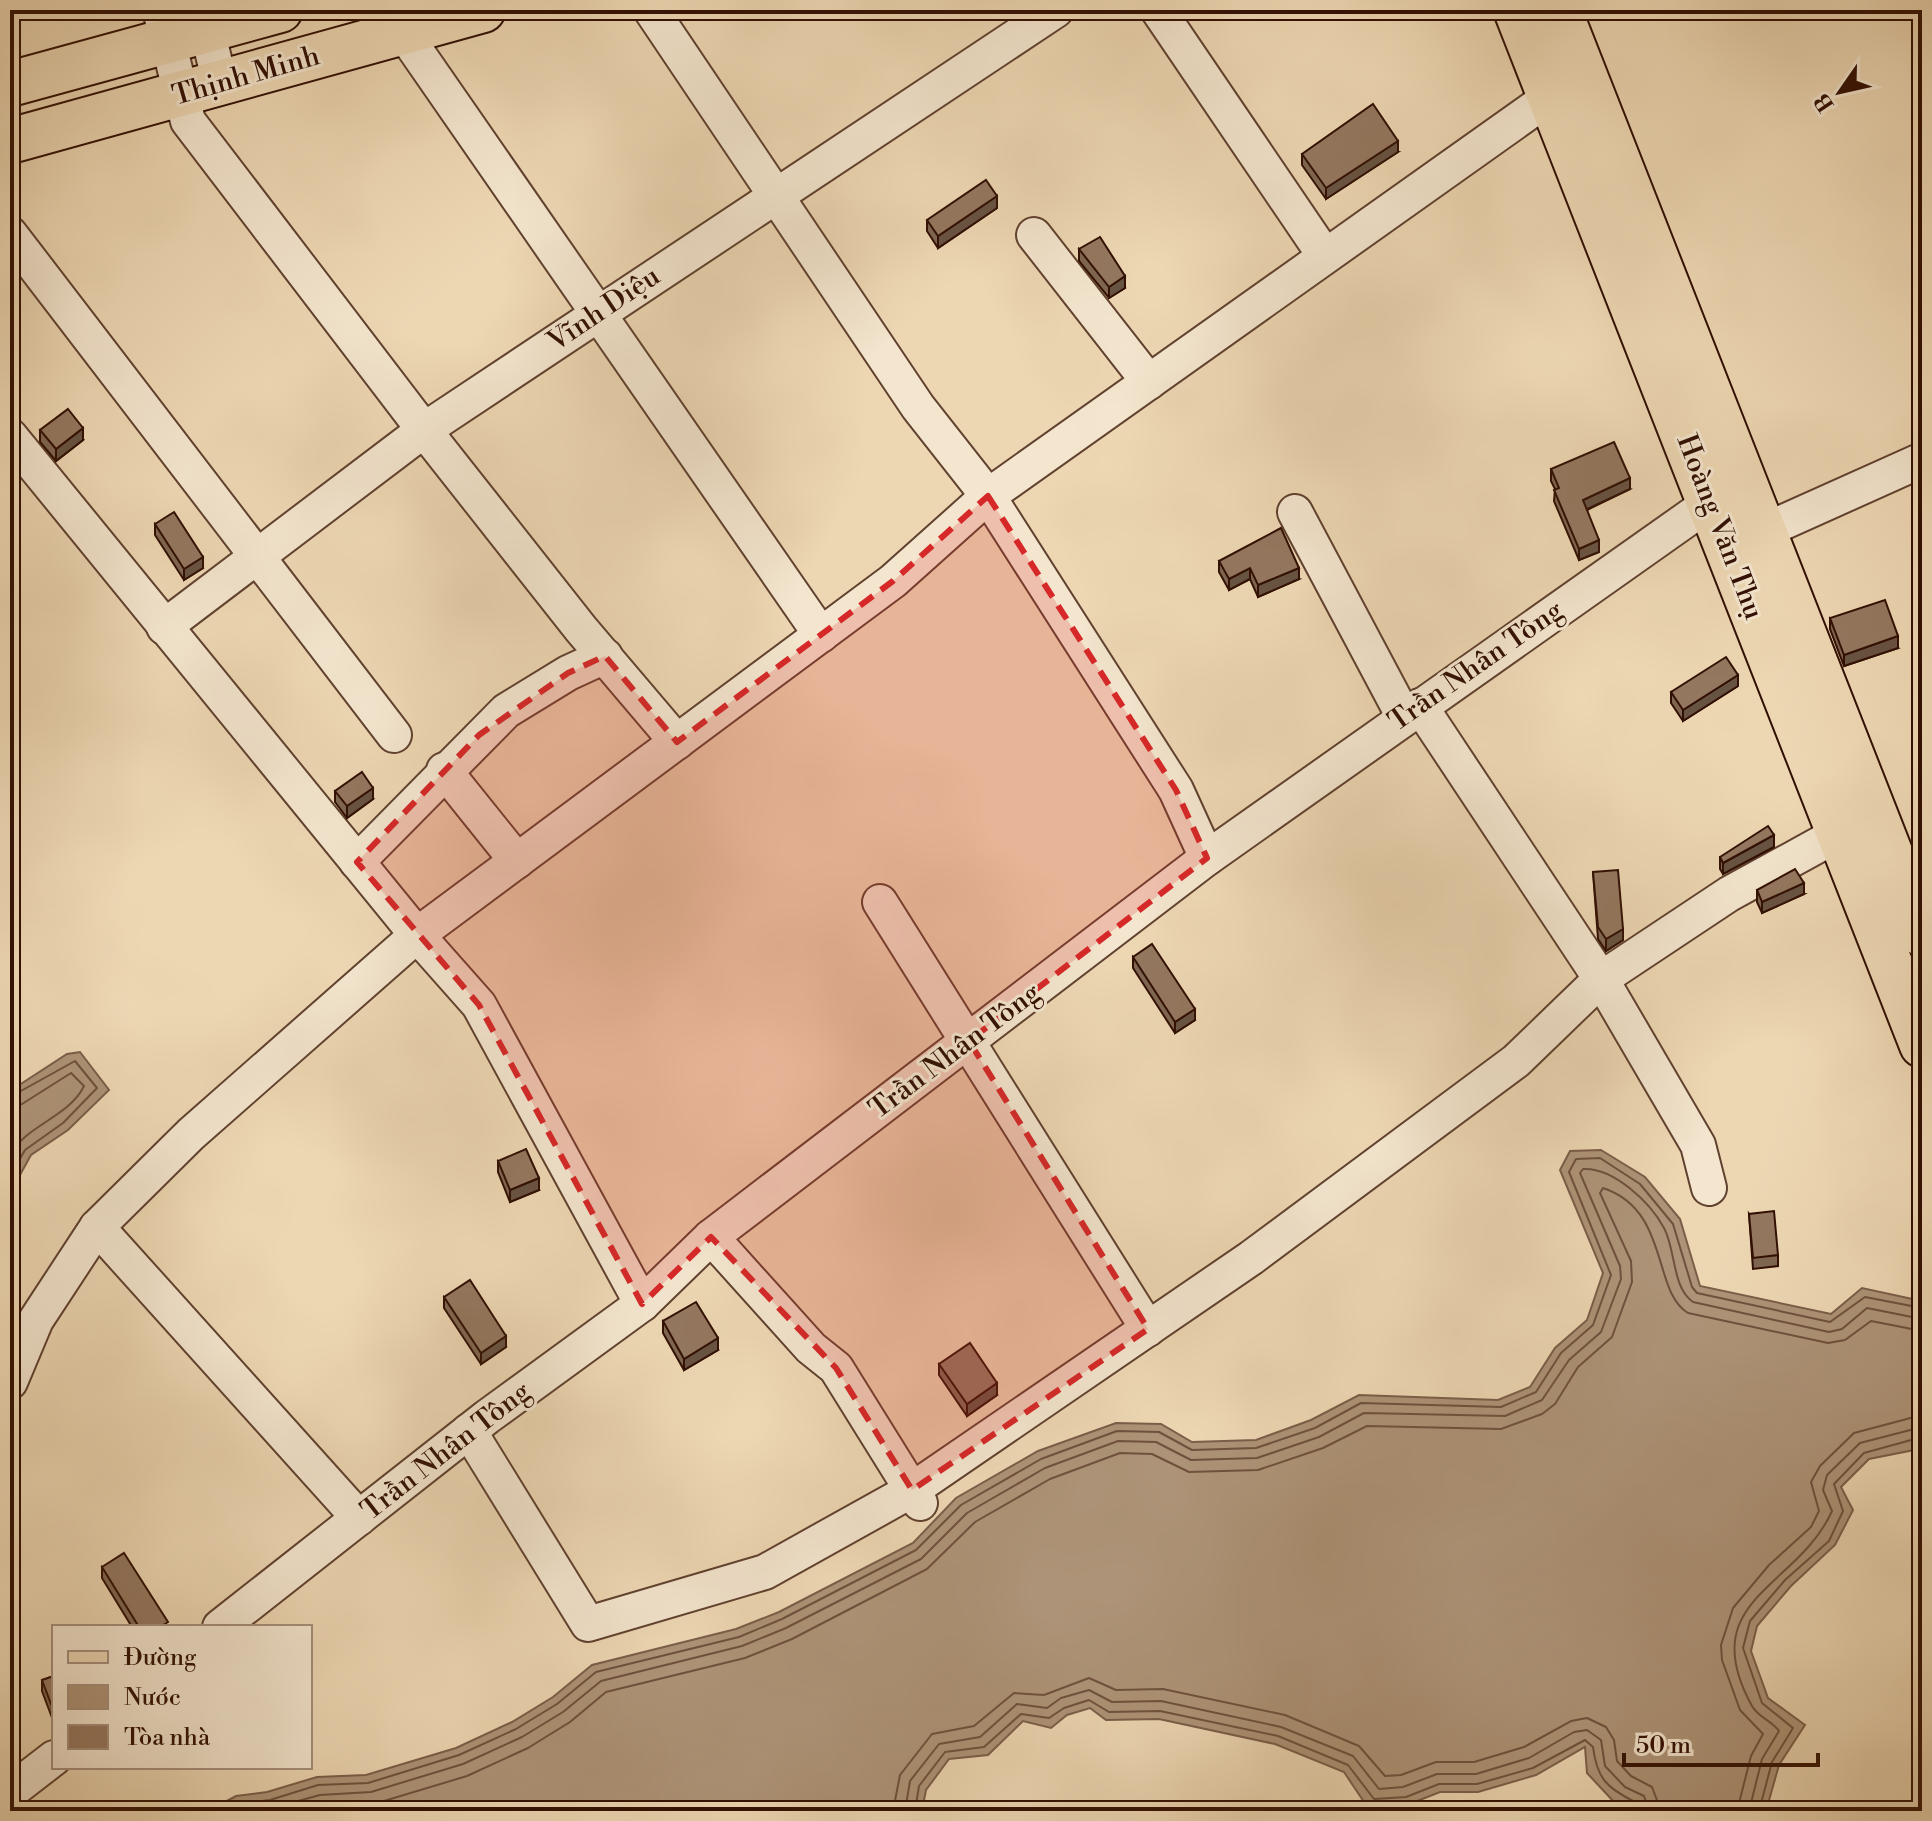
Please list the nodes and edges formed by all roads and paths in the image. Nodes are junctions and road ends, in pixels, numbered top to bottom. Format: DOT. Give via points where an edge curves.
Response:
graph roads {
  1 [pos="280,10"];
  2 [pos="483,10"];
  3 [pos="651,10"];
  4 [pos="1056,10"];
  5 [pos="1158,10"];
  6 [pos="1516,10"];
  7 [pos="1559,10"];
  8 [pos="184,23"];
  9 [pos="403,32"];
  10 [pos="10,84"];
  11 [pos="200,89"];
  12 [pos="1550,97"];
  13 [pos="10,141"];
  14 [pos="776,196"];
  15 [pos="10,234"];
  16 [pos="1034,235"];
  17 [pos="1325,256"];
  18 [pos="597,312"];
  19 [pos="1149,382"];
  20 [pos="424,430"];
  21 [pos="10,436"];
  22 [pos="1922,460"];
  23 [pos="1717,482"];
  24 [pos="988,496"];
  25 [pos="1295,512"];
  26 [pos="1766,530"];
  27 [pos="256,554"];
  28 [pos="164,627"];
  29 [pos="821,635"];
  30 [pos="605,656"];
  31 [pos="1412,711"];
  32 [pos="394,735"];
  33 [pos="677,742"];
  34 [pos="444,770"];
  35 [pos="1840,833"];
  36 [pos="1207,858"];
  37 [pos="517,861"];
  38 [pos="357,862"];
  39 [pos="880,902"];
  40 [pos="1922,934"];
  41 [pos="417,935"];
  42 [pos="1601,979"];
  43 [pos="969,1041"];
  44 [pos="1922,1045"];
  45 [pos="1709,1188"];
  46 [pos="97,1227"];
  47 [pos="711,1237"];
  48 [pos="642,1304"];
  49 [pos="1148,1329"];
  50 [pos="10,1382"];
  51 [pos="469,1431"];
  52 [pos="916,1497"];
  53 [pos="359,1518"];
  54 [pos="223,1625"];
  55 [pos="52,1760"];
  56 [pos="10,1792"];
  1 -- 8 [label="main road, Thịnh Minh"];
  2 -- 9 [label="main road, Thịnh Minh"];
  3 -- 14 [label="street"];
  4 -- 14 [label="street, Vĩnh Diệu"];
  5 -- 17 [label="street"];
  6 -- 12 [label="main road, Hoàng Văn Thụ"];
  7 -- 23 [label="main road, Hoàng Văn Thụ"];
  8 -- 10 [label="main road, Thịnh Minh"];
  8 -- 11 [label="street"];
  9 -- 11 [label="main road, Thịnh Minh"];
  9 -- 18 [label="street"];
  11 -- 13 [label="main road, Thịnh Minh"];
  11 -- 20 [label="street" via="188,121"];
  12 -- 17 [label="street"];
  12 -- 23 [label="main road, Hoàng Văn Thụ"];
  14 -- 18 [label="street, Vĩnh Diệu"];
  14 -- 24 [label="street" via="918,407"];
  15 -- 27 [label="street"];
  16 -- 19 [label="street"];
  17 -- 19 [label="street"];
  18 -- 20 [label="street, Vĩnh Diệu"];
  18 -- 29 [label="street"];
  19 -- 24 [label="street"];
  20 -- 27 [label="street, Vĩnh Diệu"];
  20 -- 30 [label="street"];
  21 -- 28 [label="street"];
  22 -- 26 [label="street"];
  23 -- 26 [label="main road, Hoàng Văn Thụ"];
  23 -- 31 [label="street, Trần Nhân Tông"];
  23 -- 35 [label="main road, Hoàng Văn Thụ"];
  24 -- 29 [label="street" via="893,581"];
  24 -- 36 [label="street" via="1176,790"];
  25 -- 31 [label="street"];
  26 -- 40 [label="main road, Hoàng Văn Thụ"];
  27 -- 28 [label="street, Vĩnh Diệu"];
  27 -- 32 [label="street"];
  28 -- 38 [label="street"];
  29 -- 33 [label="street"];
  30 -- 33 [label="street"];
  30 -- 34 [label="street" via="506,711"];
  31 -- 36 [label="street, Trần Nhân Tông"];
  31 -- 42 [label="street"];
  33 -- 37 [label="street"];
  34 -- 37 [label="street"];
  34 -- 38 [label="street"];
  35 -- 42 [label="street" via="1729,894"];
  35 -- 44 [label="main road, Hoàng Văn Thụ"];
  36 -- 43 [label="street, Trần Nhân Tông"];
  37 -- 41 [label="street"];
  38 -- 41 [label="street"];
  39 -- 43 [label="street"];
  41 -- 46 [label="street" via="191,1134"];
  41 -- 48 [label="street" via="479,1005"];
  42 -- 45 [label="street" via="1698,1145"];
  42 -- 49 [label="street" via="1516,1061"];
  43 -- 47 [label="street, Trần Nhân Tông"];
  43 -- 49 [label="street"];
  46 -- 50 [label="street" via="36,1320"];
  46 -- 53 [label="street"];
  47 -- 48 [label="street, Trần Nhân Tông"];
  47 -- 52 [label="street" via="811,1348 836,1368"];
  48 -- 51 [label="street, Trần Nhân Tông"];
  49 -- 52 [label="street"];
  51 -- 52 [label="street" via="588,1624 765,1572"];
  51 -- 53 [label="street, Trần Nhân Tông"];
  53 -- 54 [label="street, Trần Nhân Tông"];
  55 -- 56 [label="street"];
}
